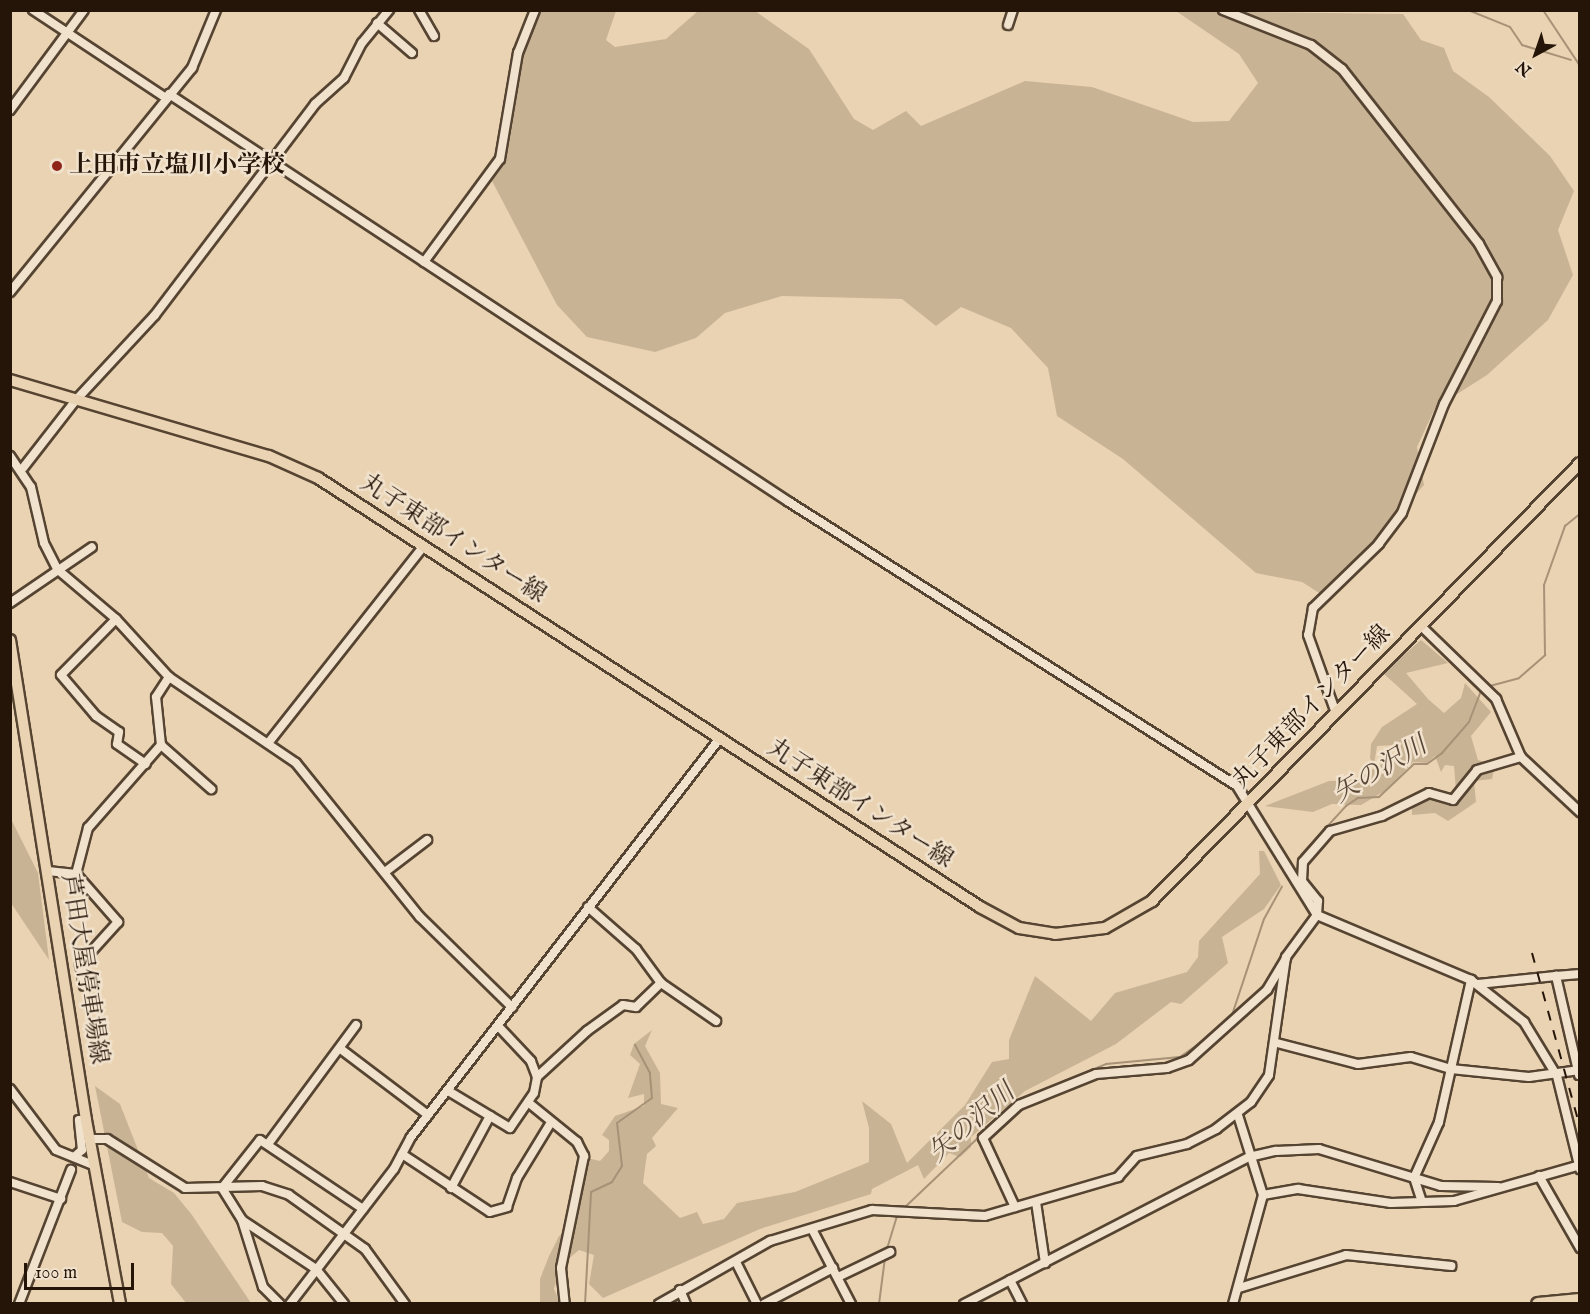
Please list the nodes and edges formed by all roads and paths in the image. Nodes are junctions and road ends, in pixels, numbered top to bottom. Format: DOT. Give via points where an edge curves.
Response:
graph roads {
  1 [pos="33,10"];
  2 [pos="84,10"];
  3 [pos="216,10"];
  4 [pos="389,10"];
  5 [pos="420,10"];
  6 [pos="535,10"];
  7 [pos="1013,10"];
  8 [pos="1223,10"];
  9 [pos="377,23"];
  10 [pos="1008,24"];
  11 [pos="69,32"];
  12 [pos="434,36"];
  13 [pos="412,53"];
  14 [pos="168,96"];
  15 [pos="10,110"];
  16 [pos="275,161"];
  17 [pos="424,262"];
  18 [pos="10,292"];
  19 [pos="10,380"];
  20 [pos="76,400"];
  21 [pos="10,456"];
  22 [pos="1580,463"];
  23 [pos="23,468"];
  24 [pos="424,546"];
  25 [pos="92,547"];
  26 [pos="57,569"];
  27 [pos="10,603"];
  28 [pos="116,619"];
  29 [pos="1421,626"];
  30 [pos="10,640"];
  31 [pos="169,677"];
  32 [pos="1336,713"];
  33 [pos="720,738"];
  34 [pos="268,742"];
  35 [pos="161,745"];
  36 [pos="1521,757"];
  37 [pos="146,764"];
  38 [pos="211,789"];
  39 [pos="1250,802"];
  40 [pos="1580,812"];
  41 [pos="428,840"];
  42 [pos="48,871"];
  43 [pos="385,872"];
  44 [pos="76,874"];
  45 [pos="588,908"];
  46 [pos="1317,915"];
  47 [pos="1286,957"];
  48 [pos="1580,974"];
  49 [pos="1556,976"];
  50 [pos="1474,982"];
  51 [pos="661,983"];
  52 [pos="84,986"];
  53 [pos="512,1007"];
  54 [pos="716,1021"];
  55 [pos="356,1025"];
  56 [pos="500,1028"];
  57 [pos="1277,1043"];
  58 [pos="342,1050"];
  59 [pos="1451,1069"];
  60 [pos="1579,1072"];
  61 [pos="1557,1076"];
  62 [pos="537,1077"];
  63 [pos="11,1090"];
  64 [pos="450,1092"];
  65 [pos="529,1103"];
  66 [pos="1238,1115"];
  67 [pos="428,1116"];
  68 [pos="490,1116"];
  69 [pos="86,1120"];
  70 [pos="550,1124"];
  71 [pos="90,1139"];
  72 [pos="268,1144"];
  73 [pos="402,1154"];
  74 [pos="74,1157"];
  75 [pos="1249,1157"];
  76 [pos="93,1165"];
  77 [pos="1579,1166"];
  78 [pos="71,1170"];
  79 [pos="1539,1176"];
  80 [pos="1414,1178"];
  81 [pos="10,1182"];
  82 [pos="1498,1186"];
  83 [pos="222,1188"];
  84 [pos="451,1188"];
  85 [pos="1263,1195"];
  86 [pos="61,1199"];
  87 [pos="1036,1202"];
  88 [pos="1422,1202"];
  89 [pos="1016,1208"];
  90 [pos="363,1209"];
  91 [pos="242,1220"];
  92 [pos="812,1229"];
  93 [pos="345,1232"];
  94 [pos="1580,1248"];
  95 [pos="887,1253"];
  96 [pos="736,1262"];
  97 [pos="1045,1263"];
  98 [pos="1451,1266"];
  99 [pos="833,1268"];
  100 [pos="316,1269"];
  101 [pos="838,1277"];
  102 [pos="1010,1280"];
  103 [pos="1239,1288"];
  104 [pos="680,1290"];
  105 [pos="1580,1291"];
  106 [pos="1573,1301"];
  107 [pos="1232,1303"];
  108 [pos="19,1304"];
  109 [pos="120,1304"];
  110 [pos="280,1304"];
  111 [pos="290,1304"];
  112 [pos="344,1304"];
  113 [pos="405,1304"];
  114 [pos="565,1304"];
  115 [pos="659,1304"];
  116 [pos="686,1304"];
  117 [pos="757,1304"];
  118 [pos="764,1304"];
  119 [pos="851,1304"];
  120 [pos="964,1304"];
  121 [pos="1022,1304"];
  122 [pos="1538,1304"];
  1 -- 11 [label="street"];
  2 -- 11 [label="street"];
  3 -- 14 [label="street" via="192,68"];
  4 -- 9 [label="street"];
  5 -- 12 [label="street"];
  6 -- 17 [label="street" via="518,53 500,159"];
  7 -- 10 [label="street"];
  8 -- 32 [label="street" via="1311,45 1342,69 1479,244 1497,277 1497,301 1444,404 1402,513 1379,544 1312,608 1308,635"];
  9 -- 13 [label="street"];
  9 -- 16 [label="street" via="344,78 315,104"];
  11 -- 14 [label="street"];
  11 -- 15 [label="street"];
  14 -- 16 [label="street" via="231,139"];
  14 -- 18 [label="street"];
  16 -- 17 [label="street"];
  16 -- 20 [label="street" via="155,315"];
  17 -- 39 [label="street" via="789,502 1210,768"];
  19 -- 20 [label="main road, 丸子東部インター線"];
  20 -- 23 [label="street"];
  20 -- 24 [label="main road, 丸子東部インター線" via="287,464"];
  21 -- 23 [label="street"];
  22 -- 29 [label="main road, 丸子東部インター線"];
  23 -- 26 [label="street"];
  24 -- 33 [label="main road, 丸子東部インター線"];
  24 -- 34 [label="street"];
  25 -- 26 [label="street"];
  26 -- 27 [label="street"];
  26 -- 28 [label="street"];
  28 -- 31 [label="street"];
  28 -- 37 [label="street" via="61,675 96,716 119,732 117,744"];
  29 -- 32 [label="main road, 丸子東部インター線"];
  29 -- 36 [label="street" via="1496,699"];
  30 -- 42 [label="main road, 芦田大屋停車場線"];
  31 -- 34 [label="street"];
  31 -- 35 [label="street" via="156,697"];
  32 -- 39 [label="main road, 丸子東部インター線"];
  33 -- 39 [label="main road, 丸子東部インター線" via="996,916 1045,933 1094,931 1139,912"];
  33 -- 45 [label="street"];
  34 -- 43 [label="street" via="309,776"];
  35 -- 37 [label="street"];
  35 -- 38 [label="street"];
  36 -- 40 [label="street"];
  36 -- 46 [label="street" via="1477,770 1453,800 1428,792 1382,816 1330,831 1303,862 1302,880 1318,901"];
  37 -- 44 [label="street" via="88,828"];
  39 -- 46 [label="street" via="1303,900"];
  41 -- 43 [label="street"];
  42 -- 44 [label="street"];
  42 -- 69 [label="main road, 芦田大屋停車場線"];
  43 -- 53 [label="street" via="453,954"];
  44 -- 52 [label="street" via="118,922 80,964"];
  45 -- 51 [label="street" via="636,949"];
  45 -- 53 [label="street"];
  46 -- 47 [label="street"];
  46 -- 50 [label="street"];
  47 -- 57 [label="street"];
  47 -- 89 [label="street" via="1267,990 1189,1060 1167,1068 1096,1074 1019,1105 983,1137"];
  48 -- 49 [label="street"];
  49 -- 50 [label="street"];
  49 -- 60 [label="street"];
  50 -- 59 [label="street"];
  50 -- 61 [label="street" via="1524,1022"];
  51 -- 54 [label="street"];
  51 -- 62 [label="street" via="636,1007 623,1005 587,1031"];
  53 -- 56 [label="street"];
  55 -- 58 [label="street"];
  56 -- 62 [label="street" via="531,1061"];
  56 -- 64 [label="street"];
  57 -- 59 [label="street" via="1358,1064 1411,1058"];
  57 -- 66 [label="street" via="1263,1088"];
  58 -- 67 [label="street"];
  58 -- 72 [label="street"];
  59 -- 61 [label="street"];
  59 -- 80 [label="street" via="1439,1122"];
  60 -- 61 [label="street"];
  61 -- 77 [label="street"];
  62 -- 65 [label="street"];
  63 -- 76 [label="street" via="56,1150"];
  64 -- 67 [label="street"];
  64 -- 68 [label="street"];
  65 -- 68 [label="street" via="510,1128"];
  65 -- 70 [label="street"];
  66 -- 75 [label="street"];
  66 -- 87 [label="street" via="1187,1144 1137,1156 1118,1177 1090,1180"];
  67 -- 73 [label="street"];
  68 -- 84 [label="street"];
  69 -- 71 [label="main road, 芦田大屋停車場線"];
  69 -- 74 [label="street" via="79,1120 82,1150"];
  70 -- 84 [label="street" via="517,1178 507,1207 490,1212"];
  70 -- 114 [label="street" via="577,1142 584,1156 561,1268"];
  71 -- 76 [label="main road, 芦田大屋停車場線"];
  71 -- 83 [label="street" via="107,1139 178,1185"];
  72 -- 83 [label="street" via="260,1140"];
  72 -- 90 [label="street" via="324,1188"];
  73 -- 84 [label="street"];
  73 -- 90 [label="street"];
  75 -- 80 [label="street" via="1319,1149"];
  75 -- 85 [label="street"];
  75 -- 97 [label="street"];
  76 -- 109 [label="main road, 芦田大屋停車場線"];
  77 -- 79 [label="street"];
  78 -- 86 [label="street"];
  79 -- 82 [label="street"];
  79 -- 94 [label="street"];
  80 -- 82 [label="street" via="1441,1186"];
  80 -- 88 [label="street"];
  81 -- 86 [label="street"];
  82 -- 88 [label="street" via="1454,1201"];
  83 -- 91 [label="street"];
  83 -- 93 [label="street" via="276,1188"];
  85 -- 88 [label="street" via="1298,1189"];
  85 -- 103 [label="street"];
  86 -- 108 [label="street"];
  87 -- 89 [label="street"];
  87 -- 97 [label="street"];
  89 -- 92 [label="street" via="985,1216 898,1207"];
  90 -- 93 [label="street"];
  91 -- 100 [label="street"];
  91 -- 110 [label="street" via="263,1287"];
  92 -- 96 [label="street" via="754,1247"];
  92 -- 99 [label="street"];
  93 -- 100 [label="street"];
  93 -- 113 [label="street" via="365,1250"];
  95 -- 101 [label="street"];
  96 -- 104 [label="street"];
  96 -- 117 [label="street"];
  97 -- 102 [label="street"];
  98 -- 103 [label="street" via="1346,1255"];
  99 -- 101 [label="street"];
  99 -- 118 [label="street"];
  100 -- 111 [label="street"];
  100 -- 112 [label="street"];
  101 -- 119 [label="street"];
  102 -- 120 [label="street"];
  102 -- 121 [label="street"];
  103 -- 107 [label="street"];
  104 -- 115 [label="street"];
  104 -- 116 [label="street"];
  105 -- 106 [label="street"];
  106 -- 122 [label="highway"];
}
